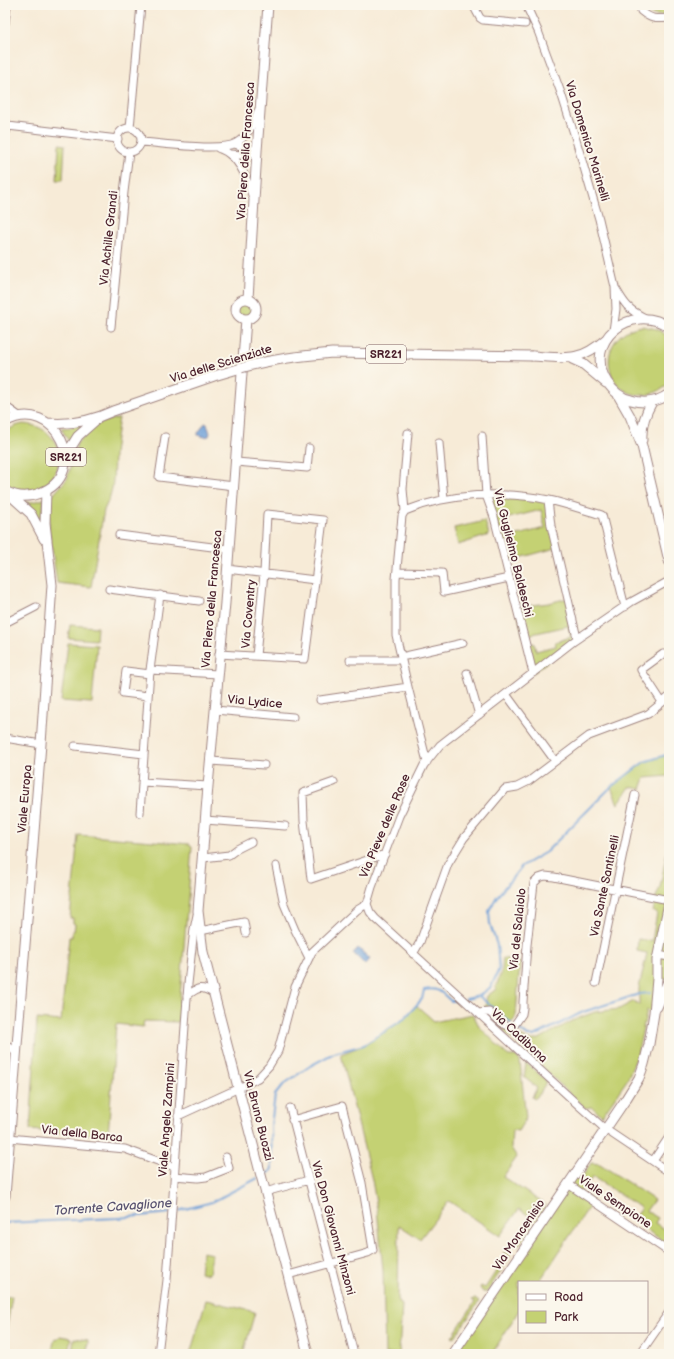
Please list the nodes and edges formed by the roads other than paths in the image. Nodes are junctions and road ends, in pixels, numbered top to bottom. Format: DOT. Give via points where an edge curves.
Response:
graph roads {
  1 [pos="7,5"];
  2 [pos="141,5"];
  3 [pos="268,5"];
  4 [pos="473,5"];
  5 [pos="526,5"];
  6 [pos="641,11"];
  7 [pos="669,18"];
  8 [pos="5,23"];
  9 [pos="525,24"];
  10 [pos="261,100"];
  11 [pos="6,122"];
  12 [pos="130,128"];
  13 [pos="5,135"];
  14 [pos="118,139"];
  15 [pos="141,142"];
  16 [pos="234,144"];
  17 [pos="218,148"];
  18 [pos="257,151"];
  19 [pos="130,152"];
  20 [pos="230,154"];
  21 [pos="254,204"];
  22 [pos="615,287"];
  23 [pos="248,299"];
  24 [pos="246,318"];
  25 [pos="645,318"];
  26 [pos="111,327"];
  27 [pos="669,327"];
  28 [pos="610,334"];
  29 [pos="572,358"];
  30 [pos="610,386"];
  31 [pos="617,393"];
  32 [pos="669,394"];
  33 [pos="652,402"];
  34 [pos="5,406"];
  35 [pos="19,416"];
  36 [pos="98,418"];
  37 [pos="5,422"];
  38 [pos="48,423"];
  39 [pos="408,433"];
  40 [pos="482,436"];
  41 [pos="165,437"];
  42 [pos="439,443"];
  43 [pos="642,446"];
  44 [pos="309,448"];
  45 [pos="66,455"];
  46 [pos="236,462"];
  47 [pos="234,486"];
  48 [pos="46,491"];
  49 [pos="6,492"];
  50 [pos="486,495"];
  51 [pos="444,498"];
  52 [pos="548,500"];
  53 [pos="405,511"];
  54 [pos="119,535"];
  55 [pos="48,548"];
  56 [pos="228,549"];
  57 [pos="669,560"];
  58 [pos="227,569"];
  59 [pos="397,572"];
  60 [pos="264,573"];
  61 [pos="509,578"];
  62 [pos="315,580"];
  63 [pos="669,581"];
  64 [pos="109,589"];
  65 [pos="160,595"];
  66 [pos="199,600"];
  67 [pos="36,607"];
  68 [pos="625,607"];
  69 [pos="5,623"];
  70 [pos="577,638"];
  71 [pos="463,643"];
  72 [pos="219,654"];
  73 [pos="663,654"];
  74 [pos="256,656"];
  75 [pos="402,659"];
  76 [pos="350,660"];
  77 [pos="150,672"];
  78 [pos="467,673"];
  79 [pos="218,674"];
  80 [pos="533,674"];
  81 [pos="408,687"];
  82 [pos="506,694"];
  83 [pos="148,696"];
  84 [pos="669,697"];
  85 [pos="320,700"];
  86 [pos="662,702"];
  87 [pos="215,710"];
  88 [pos="479,715"];
  89 [pos="293,716"];
  90 [pos="5,738"];
  91 [pos="41,744"];
  92 [pos="75,746"];
  93 [pos="144,754"];
  94 [pos="211,761"];
  95 [pos="427,762"];
  96 [pos="555,762"];
  97 [pos="264,765"];
  98 [pos="142,782"];
  99 [pos="334,782"];
  100 [pos="208,786"];
  101 [pos="635,795"];
  102 [pos="140,813"];
  103 [pos="205,820"];
  104 [pos="285,826"];
  105 [pos="251,842"];
  106 [pos="385,854"];
  107 [pos="203,858"];
  108 [pos="276,866"];
  109 [pos="200,881"];
  110 [pos="616,889"];
  111 [pos="669,901"];
  112 [pos="367,904"];
  113 [pos="198,911"];
  114 [pos="200,931"];
  115 [pos="246,933"];
  116 [pos="413,954"];
  117 [pos="658,955"];
  118 [pos="669,957"];
  119 [pos="309,958"];
  120 [pos="669,979"];
  121 [pos="596,982"];
  122 [pos="214,993"];
  123 [pos="187,996"];
  124 [pos="478,1013"];
  125 [pos="654,1014"];
  126 [pos="5,1043"];
  127 [pos="16,1053"];
  128 [pos="239,1088"];
  129 [pos="290,1108"];
  130 [pos="178,1116"];
  131 [pos="292,1120"];
  132 [pos="605,1129"];
  133 [pos="669,1137"];
  134 [pos="9,1138"];
  135 [pos="226,1158"];
  136 [pos="653,1161"];
  137 [pos="174,1166"];
  138 [pos="669,1172"];
  139 [pos="174,1176"];
  140 [pos="309,1180"];
  141 [pos="568,1184"];
  142 [pos="264,1188"];
  143 [pos="5,1196"];
  144 [pos="669,1252"];
  145 [pos="331,1263"];
  146 [pos="288,1274"];
  147 [pos="669,1312"];
  148 [pos="158,1354"];
  149 [pos="308,1354"];
  150 [pos="354,1354"];
  151 [pos="452,1354"];
  152 [pos="640,1354"];
  1 -- 8 [label="street"];
  2 -- 12 [label="street"];
  3 -- 10 [label="main road, Via Piero della Francesca"];
  4 -- 9 [label="street" via="483,20"];
  5 -- 22 [label="street, Via Domenico Marinelli" via="549,61 576,140"];
  6 -- 7 [label="street" via="655,19"];
  10 -- 16 [label="street" via="252,126 244,137"];
  10 -- 18 [label="main road, Via Piero della Francesca"];
  11 -- 13 [label="street"];
  11 -- 14 [label="street"];
  12 -- 14 [label="street" via="120,132"];
  12 -- 15 [label="street" via="137,131"];
  14 -- 19 [label="street" via="122,150"];
  15 -- 17 [label="street"];
  15 -- 19 [label="street" via="136,150"];
  16 -- 17 [label="street"];
  16 -- 18 [label="street"];
  17 -- 20 [label="street"];
  18 -- 20 [label="street" via="242,155"];
  18 -- 21 [label="main road, Via Piero della Francesca"];
  19 -- 26 [label="street, Via Achille Grandi"];
  20 -- 21 [label="street" via="246,177"];
  21 -- 23 [label="main road, Via Piero della Francesca"];
  22 -- 25 [label="street" via="624,304 632,312"];
  22 -- 28 [label="street" via="616,309"];
  23 -- 24 [label="main road, Via Piero della Francesca" via="255,303 256,311 252,317"];
  23 -- 24 [label="main road" via="238,303 236,308 240,316"];
  24 -- 46 [label="main road, Via Piero della Francesca"];
  25 -- 27 [label="main road"];
  25 -- 28 [label="main road, Via delle Scienziate" via="625,322"];
  28 -- 29 [label="main road, Via delle Scienziate / SR221" via="589,352"];
  28 -- 30 [label="main road" via="602,348 601,359 602,370"];
  29 -- 30 [label="main road, Via delle Scienziate / SR221"];
  29 -- 36 [label="main road, Via delle Scienziate / SR221, bridge" via="340,353 299,356 263,361 214,376"];
  30 -- 31 [label="main road"];
  31 -- 33 [label="main road" via="636,402"];
  31 -- 43 [label="main road"];
  32 -- 33 [label="main road"];
  33 -- 43 [label="main road" via="646,412 642,428"];
  34 -- 35 [label="street"];
  35 -- 37 [label="main road, SR221"];
  35 -- 38 [label="main road, SR221" via="39,418"];
  36 -- 38 [label="main road, Via delle Scienziate / SR221" via="72,424"];
  36 -- 45 [label="main road, Via delle Scienziate / SR221" via="82,432"];
  38 -- 45 [label="main road, SR221" via="61,437"];
  39 -- 53 [label="street" via="403,489"];
  40 -- 50 [label="street, Via Guglielmo Baldeschi"];
  41 -- 47 [label="street" via="159,477"];
  42 -- 51 [label="street"];
  43 -- 57 [label="main road"];
  44 -- 46 [label="street" via="307,468"];
  45 -- 48 [label="main road, SR221" via="61,476"];
  46 -- 47 [label="main road, Via Piero della Francesca"];
  47 -- 56 [label="main road, Via Piero della Francesca"];
  48 -- 49 [label="main road, SR221" via="20,497"];
  48 -- 55 [label="main road, Viale Europa" via="45,523"];
  49 -- 55 [label="main road, Viale Europa" via="33,517"];
  50 -- 51 [label="street"];
  50 -- 52 [label="street"];
  50 -- 61 [label="street, Via Guglielmo Baldeschi"];
  51 -- 53 [label="street"];
  52 -- 68 [label="street" via="602,515"];
  52 -- 70 [label="street" via="551,526"];
  53 -- 59 [label="street" via="402,516"];
  54 -- 56 [label="street"];
  55 -- 91 [label="main road, Viale Europa" via="52,585"];
  56 -- 58 [label="main road, Via Piero della Francesca"];
  58 -- 60 [label="street, Via Coventry"];
  58 -- 72 [label="main road, Via Piero della Francesca"];
  59 -- 61 [label="street" via="442,573 444,592"];
  59 -- 75 [label="street" via="396,635"];
  60 -- 62 [label="street, Via Coventry"];
  60 -- 62 [label="street, Via Coventry" via="267,514 323,520"];
  60 -- 74 [label="street, Via Coventry"];
  61 -- 80 [label="street, Via Guglielmo Baldeschi"];
  62 -- 74 [label="street, Via Coventry" via="305,659"];
  63 -- 68 [label="street, Via Pieve delle Rose"];
  64 -- 65 [label="street"];
  65 -- 66 [label="street"];
  65 -- 77 [label="street"];
  67 -- 69 [label="street"];
  68 -- 70 [label="street, Via Pieve delle Rose"];
  70 -- 80 [label="street, Via Pieve delle Rose"];
  71 -- 75 [label="street"];
  72 -- 74 [label="street, Via Coventry"];
  72 -- 79 [label="main road, Via Piero della Francesca"];
  73 -- 86 [label="street" via="641,670"];
  75 -- 76 [label="street"];
  75 -- 81 [label="street"];
  77 -- 79 [label="street"];
  77 -- 83 [label="street"];
  77 -- 83 [label="street" via="126,671 123,693"];
  78 -- 88 [label="street"];
  79 -- 87 [label="main road, Via Piero della Francesca"];
  80 -- 82 [label="street, Via Pieve delle Rose"];
  81 -- 85 [label="street"];
  81 -- 95 [label="street"];
  82 -- 88 [label="street, Via Pieve delle Rose"];
  82 -- 96 [label="street"];
  83 -- 93 [label="street"];
  84 -- 86 [label="street"];
  86 -- 96 [label="street" via="648,714 589,736"];
  87 -- 89 [label="street, Via Lydice"];
  87 -- 94 [label="main road, Via Piero della Francesca"];
  88 -- 95 [label="street, Via Pieve delle Rose" via="440,745"];
  90 -- 91 [label="street"];
  91 -- 127 [label="main road, Viale Europa"];
  92 -- 93 [label="street"];
  93 -- 98 [label="street"];
  94 -- 97 [label="street"];
  94 -- 100 [label="main road, Via Piero della Francesca"];
  95 -- 106 [label="street, Via Pieve delle Rose" via="400,816"];
  96 -- 116 [label="street" via="529,781 505,790 464,838 448,864 420,942"];
  98 -- 100 [label="street"];
  98 -- 102 [label="street"];
  99 -- 106 [label="street" via="303,793 311,879"];
  100 -- 103 [label="main road, Via Piero della Francesca"];
  101 -- 110 [label="street, Via Sante Santinelli"];
  103 -- 104 [label="street"];
  103 -- 107 [label="main road, Via Piero della Francesca"];
  105 -- 107 [label="street" via="229,855"];
  106 -- 112 [label="street, Via Pieve delle Rose"];
  107 -- 109 [label="main road, Via Piero della Francesca"];
  108 -- 119 [label="street" via="284,904"];
  109 -- 113 [label="main road, Via Bruno Buozzi"];
  110 -- 111 [label="street, Via del Salaiolo"];
  110 -- 121 [label="street, Via Sante Santinelli"];
  110 -- 124 [label="street, Via del Salaiolo" via="554,877 539,878 534,883 522,1014 512,1028 489,1012"];
  111 -- 117 [label="main road"];
  112 -- 116 [label="street, Via Cadibona" via="375,918"];
  112 -- 119 [label="street" via="356,910 312,952"];
  113 -- 114 [label="main road, Via Bruno Buozzi"];
  113 -- 123 [label="street, Viale Angelo Zampini"];
  114 -- 115 [label="street" via="244,922"];
  114 -- 122 [label="main road, Via Bruno Buozzi"];
  116 -- 124 [label="street, Via Cadibona"];
  117 -- 118 [label="street"];
  117 -- 125 [label="main road"];
  119 -- 128 [label="street" via="295,987 278,1052 258,1078"];
  120 -- 125 [label="main road"];
  122 -- 123 [label="street" via="199,988"];
  122 -- 128 [label="main road, Via Bruno Buozzi"];
  123 -- 130 [label="street, Viale Angelo Zampini"];
  124 -- 132 [label="street, Via Cadibona"];
  125 -- 132 [label="main road, Via Moncenisio" via="639,1078"];
  126 -- 127 [label="street"];
  127 -- 134 [label="main road, Viale Europa"];
  128 -- 130 [label="street"];
  128 -- 142 [label="main road, Via Bruno Buozzi"];
  129 -- 131 [label="street, Via Don Giovanni Minzoni"];
  130 -- 137 [label="street, Viale Angelo Zampini"];
  131 -- 140 [label="street, Via Don Giovanni Minzoni"];
  131 -- 145 [label="street" via="342,1106 362,1183 373,1250"];
  132 -- 136 [label="street, Via Cadibona"];
  132 -- 141 [label="main road, Via Moncenisio"];
  133 -- 136 [label="street"];
  134 -- 137 [label="street, Via della Barca" via="125,1149"];
  134 -- 143 [label="main road, Viale Europa"];
  135 -- 139 [label="street" via="229,1168 206,1177"];
  136 -- 138 [label="street, Via Cadibona"];
  137 -- 139 [label="street, Viale Angelo Zampini"];
  139 -- 148 [label="street, Viale Angelo Zampini" via="167,1280"];
  140 -- 142 [label="street"];
  140 -- 145 [label="street, Via Don Giovanni Minzoni"];
  141 -- 144 [label="street, Viale Sempione"];
  141 -- 151 [label="main road, Via Moncenisio"];
  142 -- 146 [label="main road, Via Bruno Buozzi"];
  145 -- 146 [label="street"];
  145 -- 150 [label="street, Via Don Giovanni Minzoni"];
  146 -- 149 [label="main road, Via Bruno Buozzi"];
  147 -- 152 [label="street"];
}
